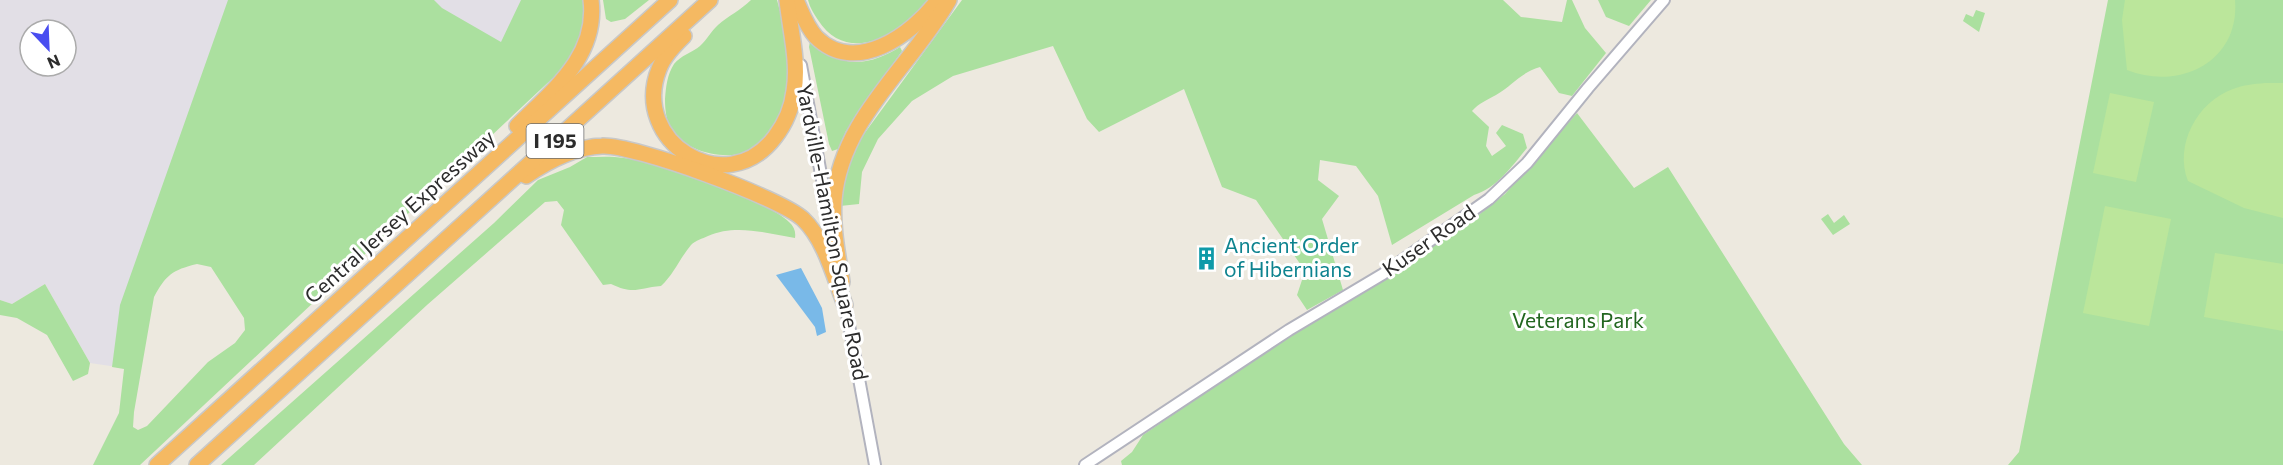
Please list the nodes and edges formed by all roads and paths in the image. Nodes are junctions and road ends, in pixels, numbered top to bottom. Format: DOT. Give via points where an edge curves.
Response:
graph roads {
  1 [pos="591,0"];
  2 [pos="670,0"];
  3 [pos="710,0"];
  4 [pos="719,0"];
  5 [pos="788,0"];
  6 [pos="796,0"];
  7 [pos="938,0"];
  8 [pos="949,0"];
  9 [pos="1664,0"];
  10 [pos="382,262"];
  11 [pos="399,282"];
  12 [pos="844,303"];
  13 [pos="157,465"];
  14 [pos="197,465"];
  15 [pos="874,465"];
  16 [pos="1085,465"];
  1 -- 10 [label="highway" via="589,34 574,68"];
  2 -- 10 [label="highway, Central Jersey Expressway / I 195"];
  3 -- 11 [label="highway, I 195"];
  4 -- 5 [label="highway" via="665,58 656,80 654,100 659,122 670,141 687,156 717,165 737,163 759,153 786,119 795,81"];
  5 -- 12 [label="street, Yardville-Hamilton Square Road"];
  6 -- 7 [label="highway" via="814,35 831,47 851,53 870,51 897,38 923,18"];
  8 -- 12 [label="highway" via="861,121 845,152 836,185 834,219"];
  9 -- 16 [label="street, Kuser Road" via="1527,163 1484,203 1383,274 1290,330"];
  10 -- 13 [label="highway, Central Jersey Expressway / I 195"];
  11 -- 12 [label="highway" via="507,189 536,169 574,151 616,146 711,176 793,211 817,237"];
  11 -- 14 [label="highway, I 195"];
  12 -- 15 [label="street, Yardville-Hamilton Square Road"];
}
